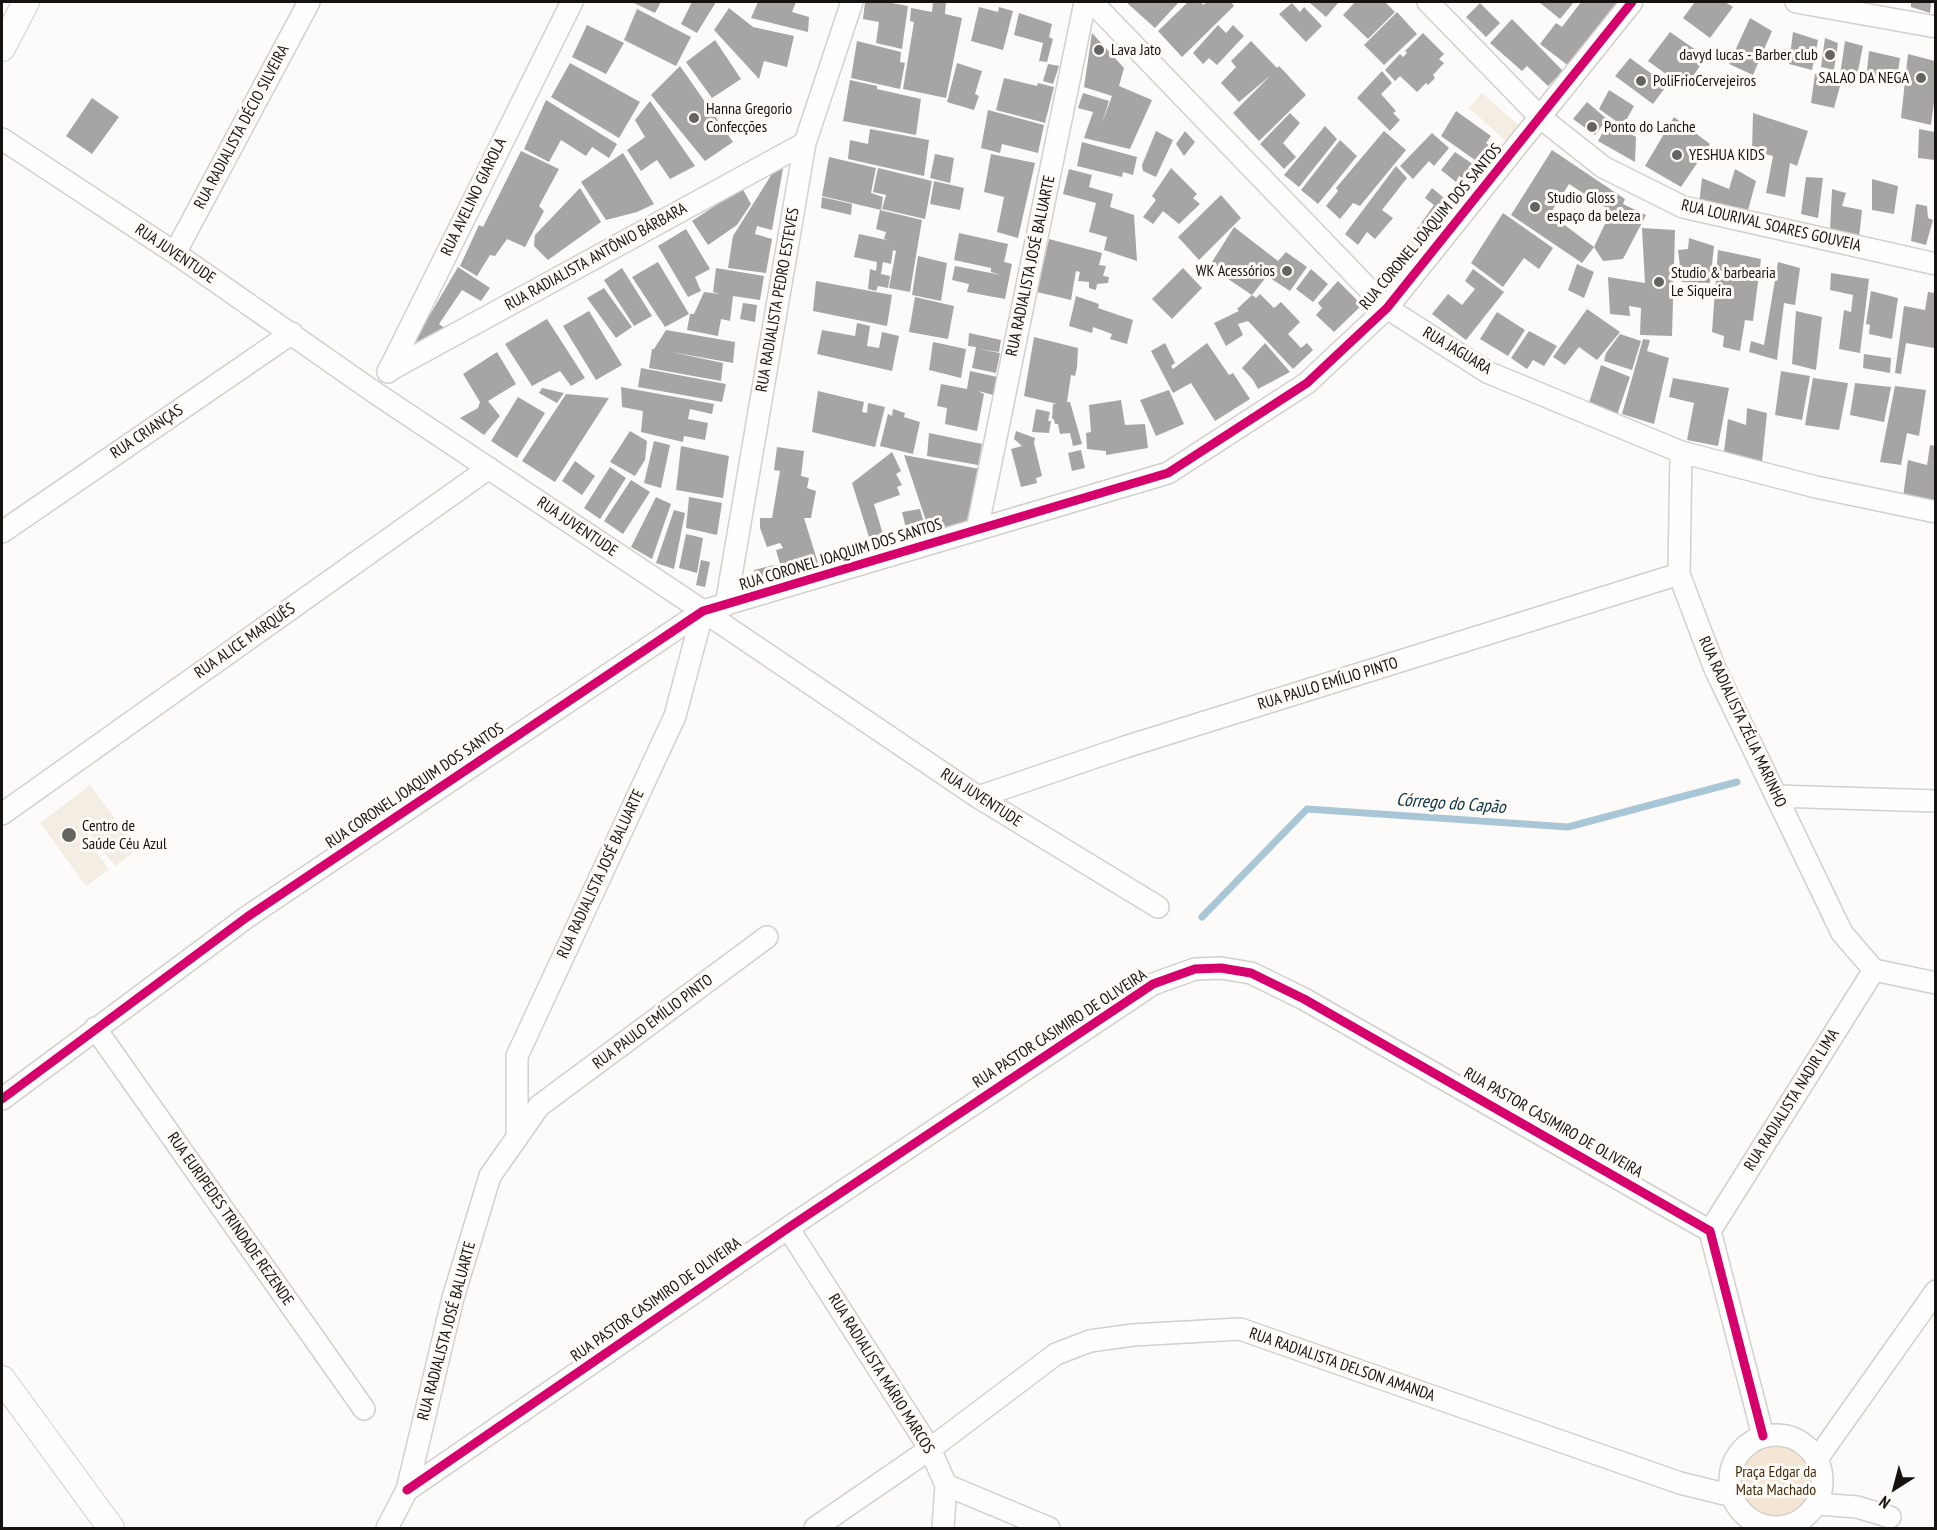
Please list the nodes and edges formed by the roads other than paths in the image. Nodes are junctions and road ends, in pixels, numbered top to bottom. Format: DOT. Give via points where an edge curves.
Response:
graph roads {
  1 [pos="26,2"];
  2 [pos="309,2"];
  3 [pos="572,2"];
  4 [pos="852,2"];
  5 [pos="1085,2"];
  6 [pos="1092,2"];
  7 [pos="1428,2"];
  8 [pos="1632,2"];
  9 [pos="1796,2"];
  10 [pos="1935,27"];
  11 [pos="2,48"];
  12 [pos="1541,117"];
  13 [pos="2,139"];
  14 [pos="805,143"];
  15 [pos="176,253"];
  16 [pos="1935,264"];
  17 [pos="1387,308"];
  18 [pos="292,333"];
  19 [pos="388,371"];
  20 [pos="374,392"];
  21 [pos="1681,452"];
  22 [pos="489,468"];
  23 [pos="1935,512"];
  24 [pos="977,530"];
  25 [pos="2,532"];
  26 [pos="1678,574"];
  27 [pos="726,605"];
  28 [pos="703,611"];
  29 [pos="1776,796"];
  30 [pos="978,797"];
  31 [pos="1935,801"];
  32 [pos="2,814"];
  33 [pos="1158,907"];
  34 [pos="767,937"];
  35 [pos="1874,969"];
  36 [pos="1935,982"];
  37 [pos="95,1028"];
  38 [pos="2,1099"];
  39 [pos="539,1107"];
  40 [pos="517,1138"];
  41 [pos="788,1228"];
  42 [pos="1710,1231"];
  43 [pos="1935,1291"];
  44 [pos="2,1379"];
  45 [pos="364,1409"];
  46 [pos="1763,1436"];
  47 [pos="930,1449"];
  48 [pos="1817,1459"];
  49 [pos="946,1485"];
  50 [pos="407,1490"];
  51 [pos="1732,1496"];
  52 [pos="1817,1504"];
  53 [pos="1890,1517"];
  54 [pos="111,1528"];
  55 [pos="387,1528"];
  56 [pos="815,1528"];
  57 [pos="943,1528"];
  58 [pos="1049,1528"];
  1 -- 11 [label="street"];
  2 -- 15 [label="street, RUA RADIALISTA DÉCIO SILVEIRA"];
  3 -- 19 [label="street, RUA AVELINO GIAROLA"];
  4 -- 14 [label="street, RUA RADIALISTA PEDRO ESTEVES"];
  5 -- 24 [label="street, RUA RADIALISTA JOSÉ BALUARTE"];
  6 -- 17 [label="street, RUA JAGUARA"];
  7 -- 12 [label="street, RUA LOURIVAL SOARES GOUVEIA"];
  8 -- 12 [label="street, RUA CORONEL JOAQUIM DOS SANTOS"];
  9 -- 10 [label="street"];
  12 -- 16 [label="street, RUA LOURIVAL SOARES GOUVEIA" via="1603,167 1683,207"];
  12 -- 17 [label="street, RUA CORONEL JOAQUIM DOS SANTOS"];
  13 -- 15 [label="street, RUA JUVENTUDE"];
  14 -- 19 [label="street, RUA RADIALISTA ANTÔNIO BÁRBARA"];
  14 -- 27 [label="street, RUA RADIALISTA PEDRO ESTEVES"];
  15 -- 18 [label="street, RUA JUVENTUDE"];
  17 -- 21 [label="street, RUA JAGUARA" via="1487,372"];
  17 -- 24 [label="street, RUA CORONEL JOAQUIM DOS SANTOS" via="1307,383 1168,473"];
  18 -- 20 [label="street, RUA JUVENTUDE"];
  18 -- 25 [label="street, RUA CRIANÇAS"];
  19 -- 20 [label="street, RUA AVELINO GIAROLA"];
  20 -- 22 [label="street, RUA JUVENTUDE"];
  21 -- 23 [label="street, RUA JAGUARA" via="1816,487"];
  21 -- 26 [label="street, RUA RADIALISTA ZÉLIA MARINHO"];
  22 -- 28 [label="street, RUA JUVENTUDE"];
  22 -- 32 [label="street, RUA ALICE MARQUÊS"];
  24 -- 27 [label="street, RUA CORONEL JOAQUIM DOS SANTOS"];
  26 -- 29 [label="street, RUA RADIALISTA ZÉLIA MARINHO" via="1714,669"];
  26 -- 30 [label="street, RUA PAULO EMÍLIO PINTO"];
  27 -- 28 [label="street, RUA CORONEL JOAQUIM DOS SANTOS"];
  28 -- 30 [label="street, RUA JUVENTUDE"];
  28 -- 37 [label="street, RUA CORONEL JOAQUIM DOS SANTOS" via="247,917"];
  28 -- 40 [label="street, RUA RADIALISTA JOSÉ BALUARTE" via="675,716 517,1056"];
  29 -- 31 [label="street"];
  29 -- 35 [label="street, RUA RADIALISTA ZÉLIA MARINHO" via="1842,933"];
  30 -- 33 [label="street, RUA JUVENTUDE"];
  34 -- 39 [label="street, RUA PAULO EMÍLIO PINTO"];
  35 -- 36 [label="street"];
  35 -- 42 [label="street, RUA RADIALISTA NADIR LIMA"];
  37 -- 38 [label="street, RUA CORONEL JOAQUIM DOS SANTOS"];
  37 -- 45 [label="street, RUA EURIPEDES TRINDADE REZENDE"];
  39 -- 40 [label="street, RUA RADIALISTA JOSÉ BALUARTE"];
  40 -- 50 [label="street, RUA RADIALISTA JOSÉ BALUARTE" via="490,1176 453,1298"];
  41 -- 42 [label="street, RUA PASTOR CASIMIRO DE OLIVEIRA" via="1153,984 1195,969 1221,968 1251,973 1304,999"];
  41 -- 47 [label="street, RUA RADIALISTA MÁRIO MARCOS"];
  41 -- 50 [label="street, RUA PASTOR CASIMIRO DE OLIVEIRA"];
  42 -- 46 [label="street"];
  43 -- 48 [label="street"];
  44 -- 54 [label="street"];
  46 -- 48 [label="street" via="1794,1438"];
  46 -- 51 [label="street" via="1739,1453 1732,1466"];
  47 -- 49 [label="street, RUA RADIALISTA MÁRIO MARCOS"];
  47 -- 51 [label="street, RUA RADIALISTA DELSON AMANDA" via="1056,1354 1090,1341 1133,1335 1240,1329 1680,1483"];
  47 -- 56 [label="street, RUA RADIALISTA DELSON AMANDA"];
  48 -- 52 [label="street" via="1822,1489"];
  49 -- 57 [label="street, RUA RADIALISTA MÁRIO MARCOS"];
  49 -- 58 [label="street"];
  50 -- 55 [label="street, RUA RADIALISTA JOSÉ BALUARTE"];
  51 -- 52 [label="street" via="1740,1509 1764,1526 1794,1524 1808,1516"];
  52 -- 53 [label="street" via="1857,1507"];
}
